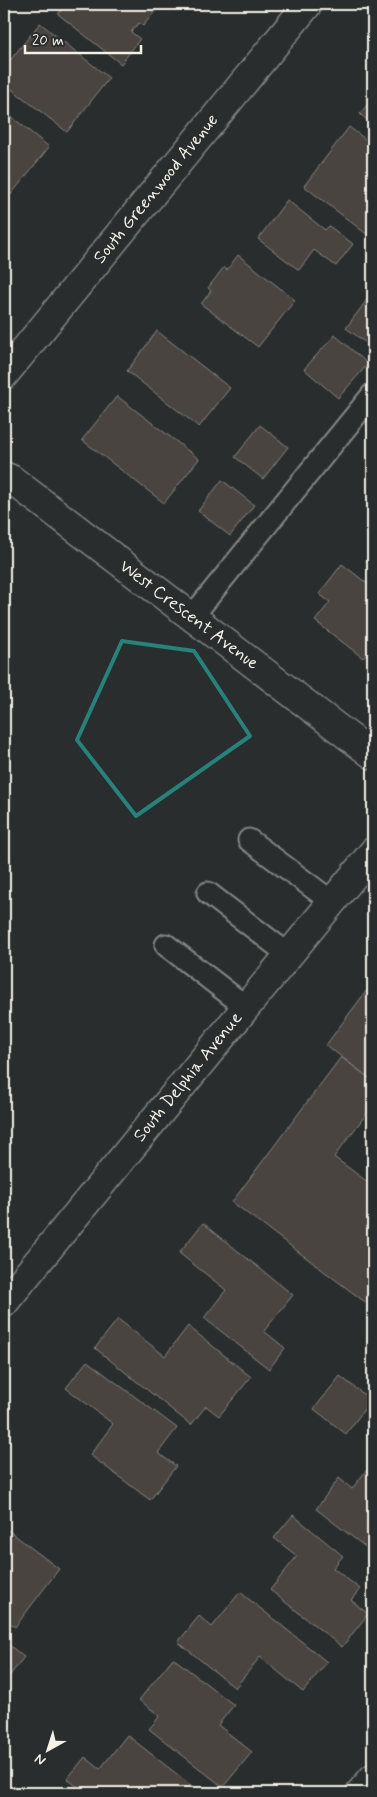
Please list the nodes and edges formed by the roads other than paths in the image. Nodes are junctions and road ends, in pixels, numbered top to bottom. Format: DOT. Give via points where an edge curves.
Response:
graph roads {
  1 [pos="308,4"];
  2 [pos="4,375"];
  3 [pos="373,394"];
  4 [pos="4,476"];
  5 [pos="192,618"];
  6 [pos="373,755"];
  7 [pos="249,840"];
  8 [pos="373,852"];
  9 [pos="208,893"];
  10 [pos="332,902"];
  11 [pos="166,945"];
  12 [pos="289,955"];
  13 [pos="246,1006"];
  14 [pos="4,1303"];
  15 [pos="373,1778"];
  16 [pos="360,1793"];
  1 -- 2 [label="street, South Greenwood Avenue"];
  3 -- 5 [label="lane"];
  4 -- 5 [label="street, West Crescent Avenue"];
  5 -- 6 [label="street, West Crescent Avenue"];
  7 -- 10 [label="lane"];
  8 -- 10 [label="street, South Delphia Avenue"];
  9 -- 12 [label="lane"];
  10 -- 12 [label="street, South Delphia Avenue"];
  11 -- 13 [label="lane"];
  12 -- 13 [label="street, South Delphia Avenue"];
  13 -- 14 [label="street, South Delphia Avenue"];
  15 -- 16 [label="street"];
}
